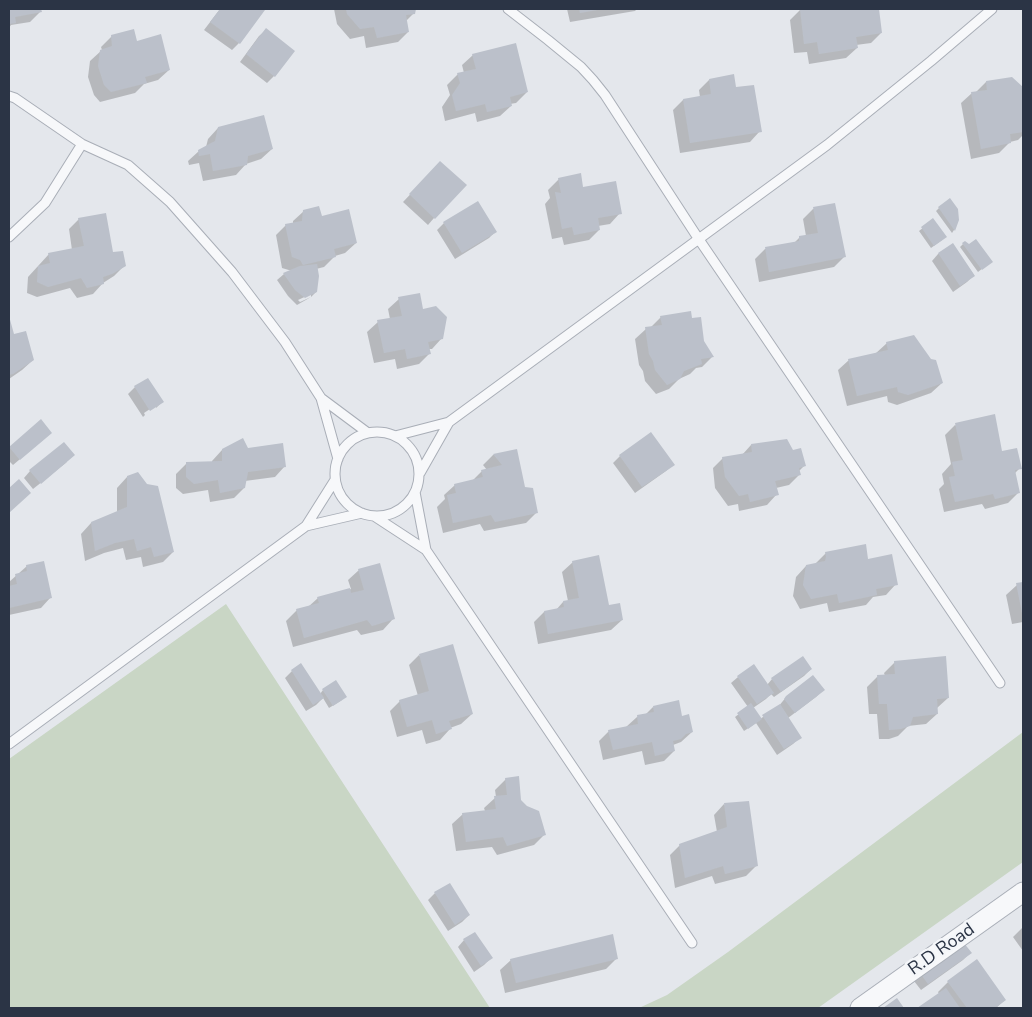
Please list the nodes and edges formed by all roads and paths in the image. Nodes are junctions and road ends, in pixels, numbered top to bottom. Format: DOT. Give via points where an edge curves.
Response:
graph roads {
  1 [pos="508,9"];
  2 [pos="992,9"];
  3 [pos="9,96"];
  4 [pos="82,144"];
  5 [pos="9,237"];
  6 [pos="698,238"];
  7 [pos="321,398"];
  8 [pos="449,422"];
  9 [pos="368,433"];
  10 [pos="395,436"];
  11 [pos="338,459"];
  12 [pos="420,473"];
  13 [pos="335,480"];
  14 [pos="415,492"];
  15 [pos="362,513"];
  16 [pos="374,516"];
  17 [pos="306,526"];
  18 [pos="426,550"];
  19 [pos="1000,683"];
  20 [pos="9,744"];
  21 [pos="1023,892"];
  22 [pos="692,942"];
  23 [pos="860,1008"];
  1 -- 6 [label="lane" via="593,80"];
  2 -- 6 [label="lane" via="827,144"];
  3 -- 4 [label="lane"];
  4 -- 5 [label="lane" via="45,203"];
  4 -- 7 [label="lane" via="128,165 170,202 232,272 285,342"];
  6 -- 8 [label="lane"];
  6 -- 19 [label="lane"];
  7 -- 9 [label="lane"];
  7 -- 11 [label="lane"];
  8 -- 10 [label="lane"];
  8 -- 12 [label="lane"];
  9 -- 10 [label="lane" via="382,432"];
  9 -- 11 [label="lane" via="355,438"];
  10 -- 12 [label="lane" via="415,454"];
  11 -- 13 [label="lane"];
  12 -- 14 [label="lane"];
  13 -- 15 [label="lane" via="343,499"];
  13 -- 17 [label="lane"];
  14 -- 16 [label="lane" via="397,511"];
  14 -- 18 [label="lane"];
  15 -- 16 [label="lane"];
  15 -- 17 [label="lane"];
  16 -- 18 [label="lane"];
  17 -- 20 [label="lane"];
  18 -- 22 [label="lane"];
  21 -- 23 [label="street, R.D Road"];
}
